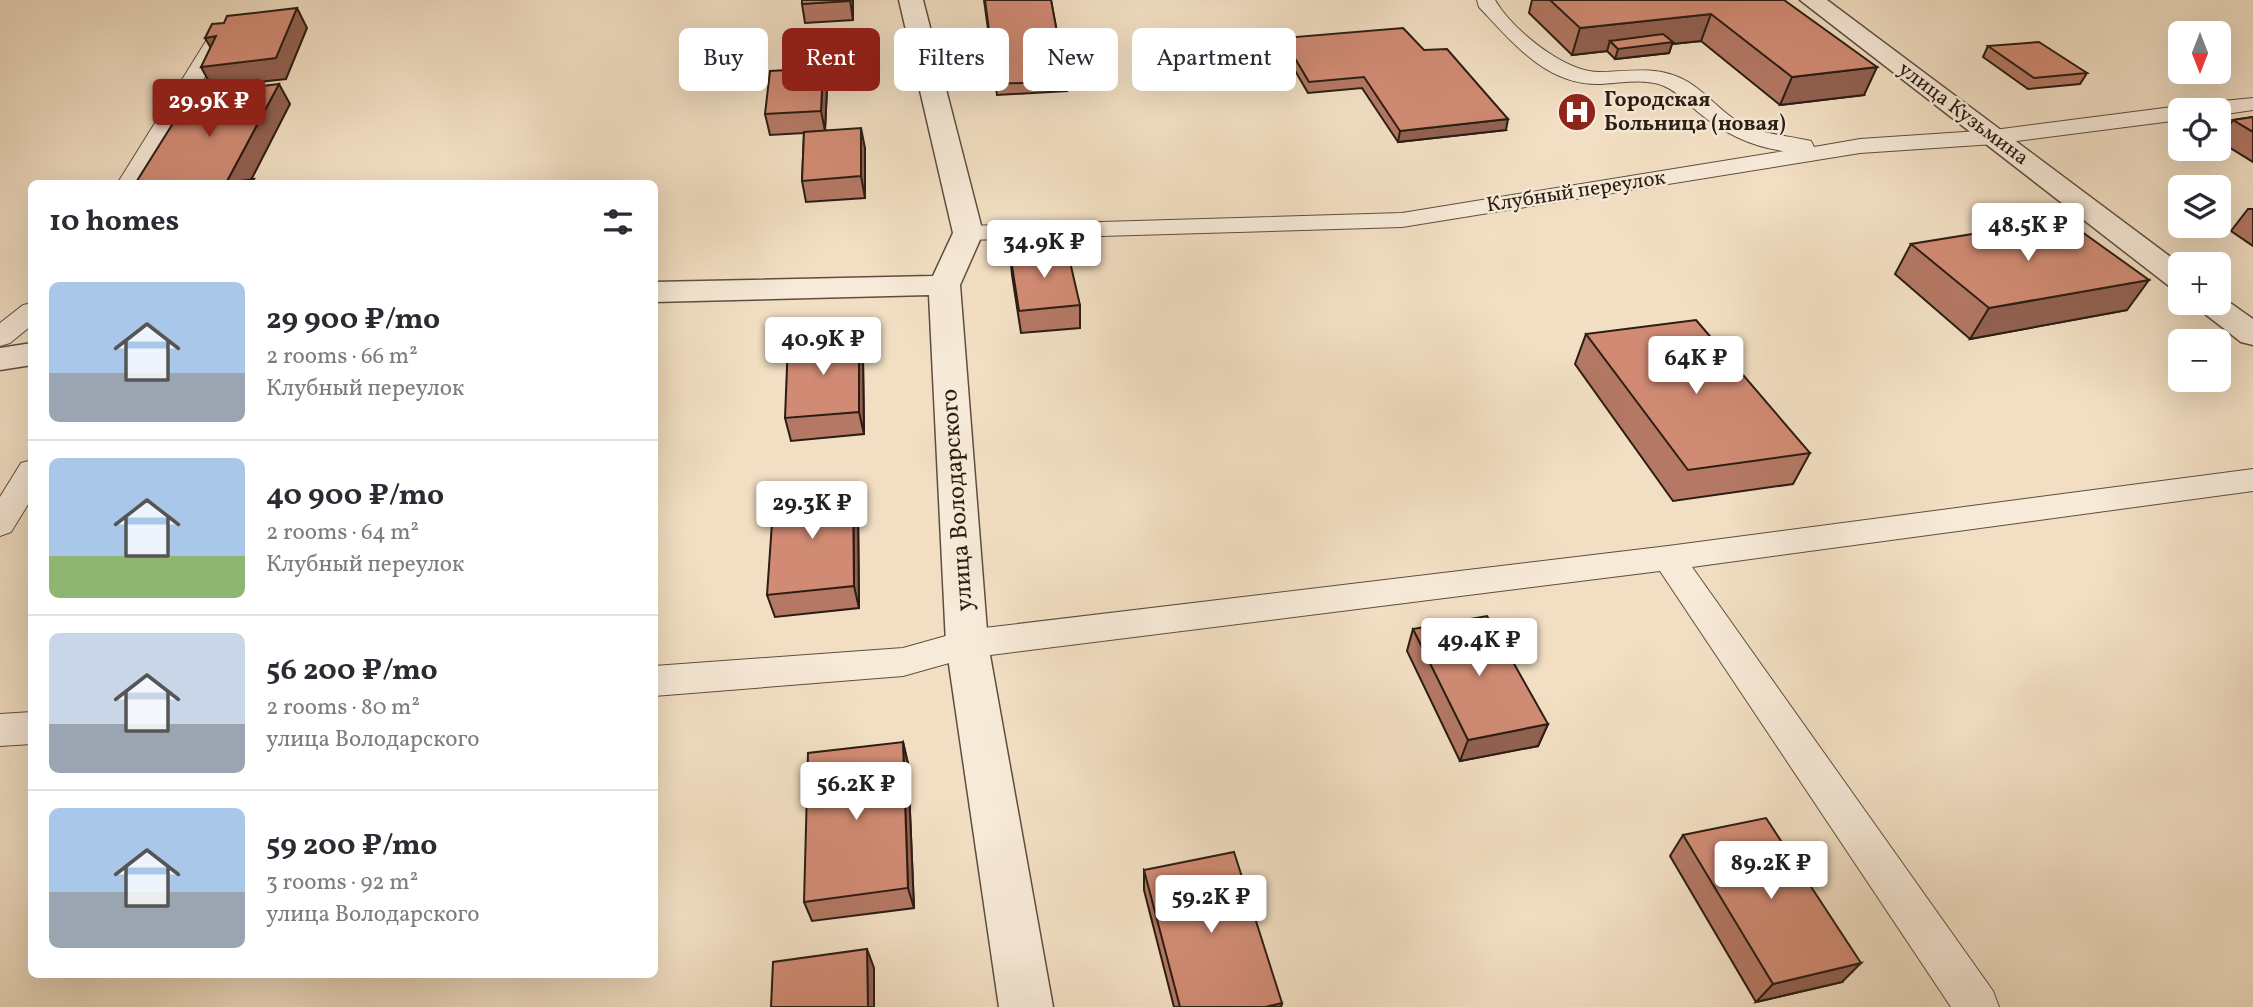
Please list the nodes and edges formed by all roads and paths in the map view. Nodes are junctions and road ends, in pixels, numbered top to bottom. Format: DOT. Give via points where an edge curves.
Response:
graph roads {
  1 [pos="911,0"];
  2 [pos="1486,0"];
  3 [pos="1812,0"];
  4 [pos="221,33"];
  5 [pos="2253,104"];
  6 [pos="2231,107"];
  7 [pos="2168,115"];
  8 [pos="1994,137"];
  9 [pos="1860,146"];
  10 [pos="131,180"];
  11 [pos="968,233"];
  12 [pos="2168,270"];
  13 [pos="944,285"];
  14 [pos="658,292"];
  15 [pos="28,314"];
  16 [pos="2227,315"];
  17 [pos="2253,335"];
  18 [pos="0,337"];
  19 [pos="28,355"];
  20 [pos="0,359"];
  21 [pos="28,478"];
  22 [pos="2253,480"];
  23 [pos="0,524"];
  24 [pos="1668,558"];
  25 [pos="967,644"];
  26 [pos="658,681"];
  27 [pos="28,728"];
  28 [pos="0,730"];
  29 [pos="1026,1007"];
  30 [pos="1977,1007"];
  1 -- 11 [label="street"];
  2 -- 9 [label="lane" via="1541,57 1564,72 1597,78 1636,74 1674,82 1737,131 1767,142"];
  3 -- 8 [label="street, улица Кузьмина"];
  4 -- 10 [label="lane"];
  5 -- 6 [label="lane"];
  7 -- 8 [label="lane, Клубный переулок"];
  8 -- 9 [label="lane, Клубный переулок"];
  8 -- 12 [label="street, улица Кузьмина"];
  9 -- 11 [label="lane, Клубный переулок" via="1402,220"];
  11 -- 13 [label="street, улица Володарского"];
  13 -- 14 [label="street"];
  13 -- 25 [label="street, улица Володарского"];
  15 -- 18 [label="lane"];
  16 -- 17 [label="street"];
  19 -- 20 [label="street"];
  21 -- 23 [label="lane"];
  22 -- 24 [label="lane"];
  24 -- 25 [label="lane"];
  24 -- 30 [label="lane"];
  25 -- 26 [label="lane" via="903,662"];
  25 -- 29 [label="street, улица Володарского"];
  27 -- 28 [label="lane"];
}
